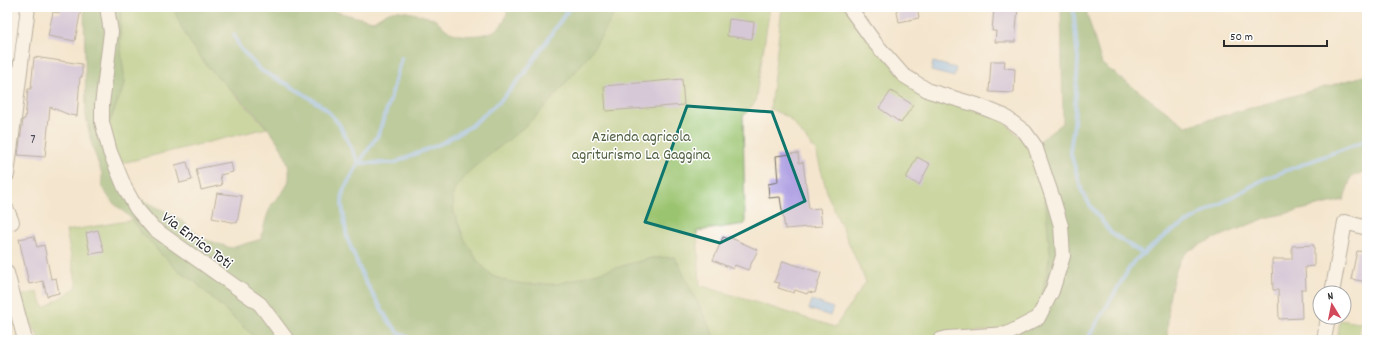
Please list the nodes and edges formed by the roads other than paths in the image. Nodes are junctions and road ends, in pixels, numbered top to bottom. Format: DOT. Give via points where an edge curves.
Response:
graph roads {
  1 [pos="13,7"];
  2 [pos="28,7"];
  3 [pos="107,7"];
  4 [pos="849,7"];
  5 [pos="7,56"];
  6 [pos="7,175"];
  7 [pos="1367,228"];
  8 [pos="7,273"];
  9 [pos="1333,285"];
  10 [pos="1327,325"];
  11 [pos="25,340"];
  12 [pos="287,340"];
  13 [pos="940,340"];
  14 [pos="1324,340"];
  1 -- 5 [label="street"];
  2 -- 6 [label="street"];
  3 -- 12 [label="street, Via Enrico Toti" via="111,32 102,122 110,152 125,188 136,208 153,228 260,304"];
  4 -- 13 [label="street" via="875,43 903,75 929,91 1004,116 1025,132 1036,146 1061,226 1063,256 1052,291 1038,318 1007,334"];
  7 -- 9 [label="street" via="1345,222"];
  8 -- 11 [label="street"];
  10 -- 14 [label="street"];
}
